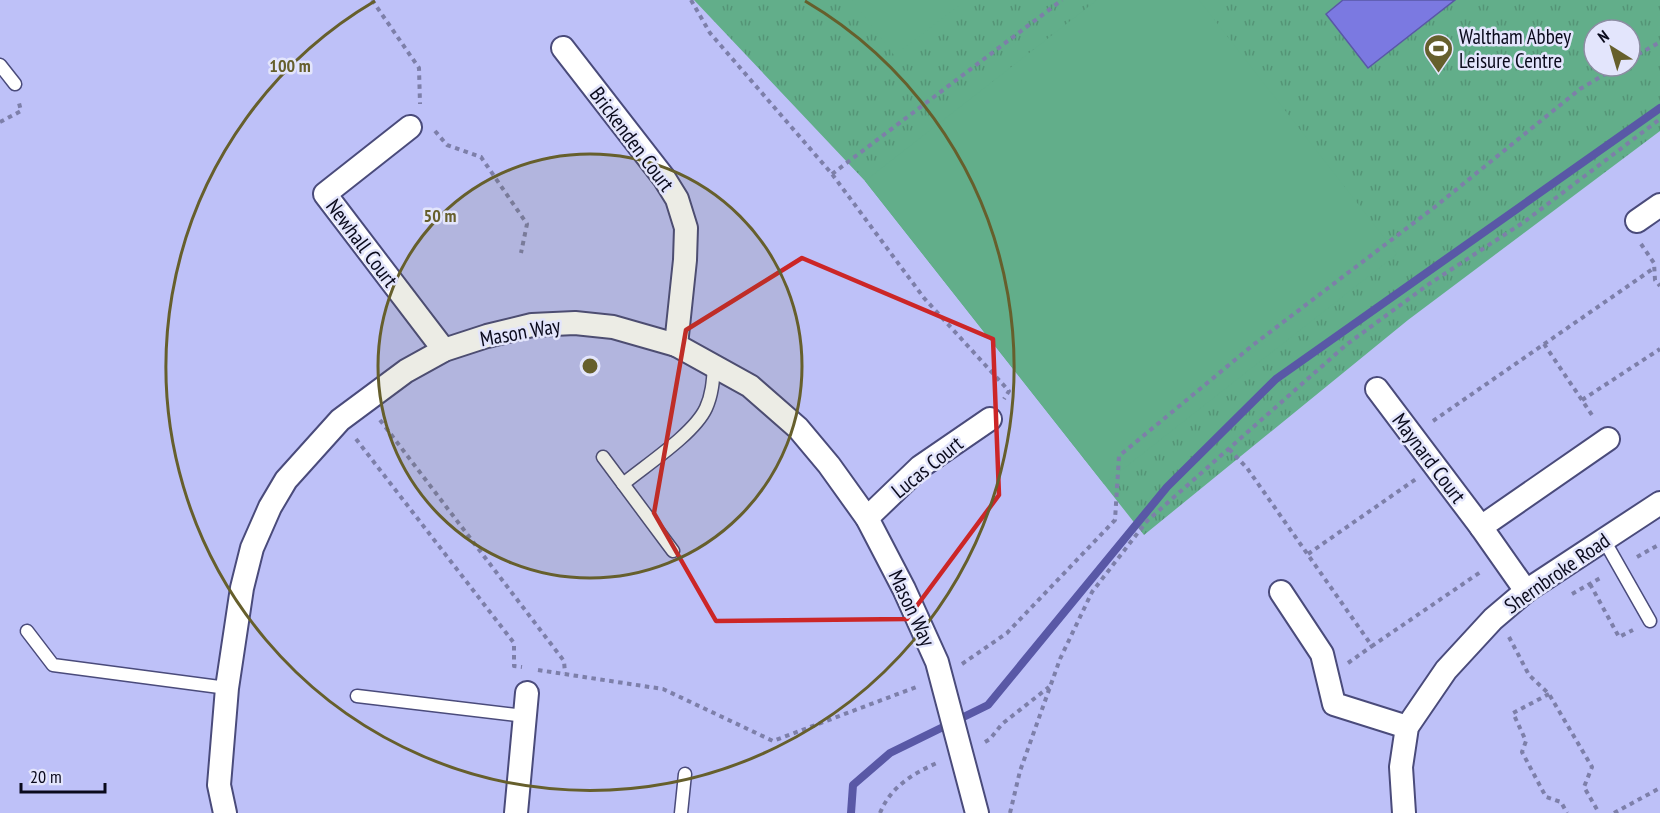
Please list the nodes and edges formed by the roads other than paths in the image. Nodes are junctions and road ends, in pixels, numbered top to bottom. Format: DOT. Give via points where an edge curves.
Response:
graph roads {
  1 [pos="563,48"];
  2 [pos="0,65"];
  3 [pos="15,84"];
  4 [pos="415,119"];
  5 [pos="1660,205"];
  6 [pos="1637,221"];
  7 [pos="676,345"];
  8 [pos="444,350"];
  9 [pos="714,367"];
  10 [pos="1377,389"];
  11 [pos="990,419"];
  12 [pos="1608,439"];
  13 [pos="603,457"];
  14 [pos="623,484"];
  15 [pos="1660,503"];
  16 [pos="867,518"];
  17 [pos="1481,527"];
  18 [pos="1604,540"];
  19 [pos="673,551"];
  20 [pos="1526,591"];
  21 [pos="1281,592"];
  22 [pos="1650,621"];
  23 [pos="27,631"];
  24 [pos="227,688"];
  25 [pos="527,693"];
  26 [pos="357,696"];
  27 [pos="525,716"];
  28 [pos="1407,727"];
  29 [pos="686,774"];
  30 [pos="225,813"];
  31 [pos="516,813"];
  32 [pos="681,813"];
  33 [pos="977,813"];
  34 [pos="1404,813"];
  1 -- 7 [label="street, Brickenden Court" via="676,199 686,228"];
  2 -- 3 [label="lane"];
  4 -- 8 [label="street, Newhall Court" via="325,194"];
  5 -- 6 [label="street"];
  7 -- 8 [label="street, Mason Way" via="613,327 575,322 532,325"];
  7 -- 9 [label="street, Mason Way"];
  8 -- 24 [label="street, Mason Way" via="406,371 340,420 286,480 252,548"];
  9 -- 14 [label="lane" via="706,409 689,431"];
  9 -- 16 [label="street, Mason Way" via="750,386 798,428"];
  10 -- 17 [label="street, Maynard Court"];
  11 -- 16 [label="street, Lucas Court" via="920,467"];
  12 -- 17 [label="street"];
  13 -- 14 [label="lane"];
  14 -- 19 [label="lane"];
  15 -- 18 [label="street, Shernbroke Road"];
  16 -- 33 [label="street, Mason Way" via="937,662 936,687 965,763"];
  17 -- 20 [label="street, Maynard Court"];
  18 -- 20 [label="street, Shernbroke Road"];
  18 -- 22 [label="lane"];
  20 -- 28 [label="street, Shernbroke Road" via="1446,670"];
  21 -- 28 [label="street" via="1322,654 1334,704"];
  23 -- 24 [label="lane" via="53,664"];
  24 -- 30 [label="street, Mason Way" via="219,785"];
  25 -- 27 [label="street"];
  26 -- 27 [label="lane"];
  27 -- 31 [label="street"];
  28 -- 34 [label="street, Shernbroke Road" via="1401,767"];
  29 -- 32 [label="lane"];
}
